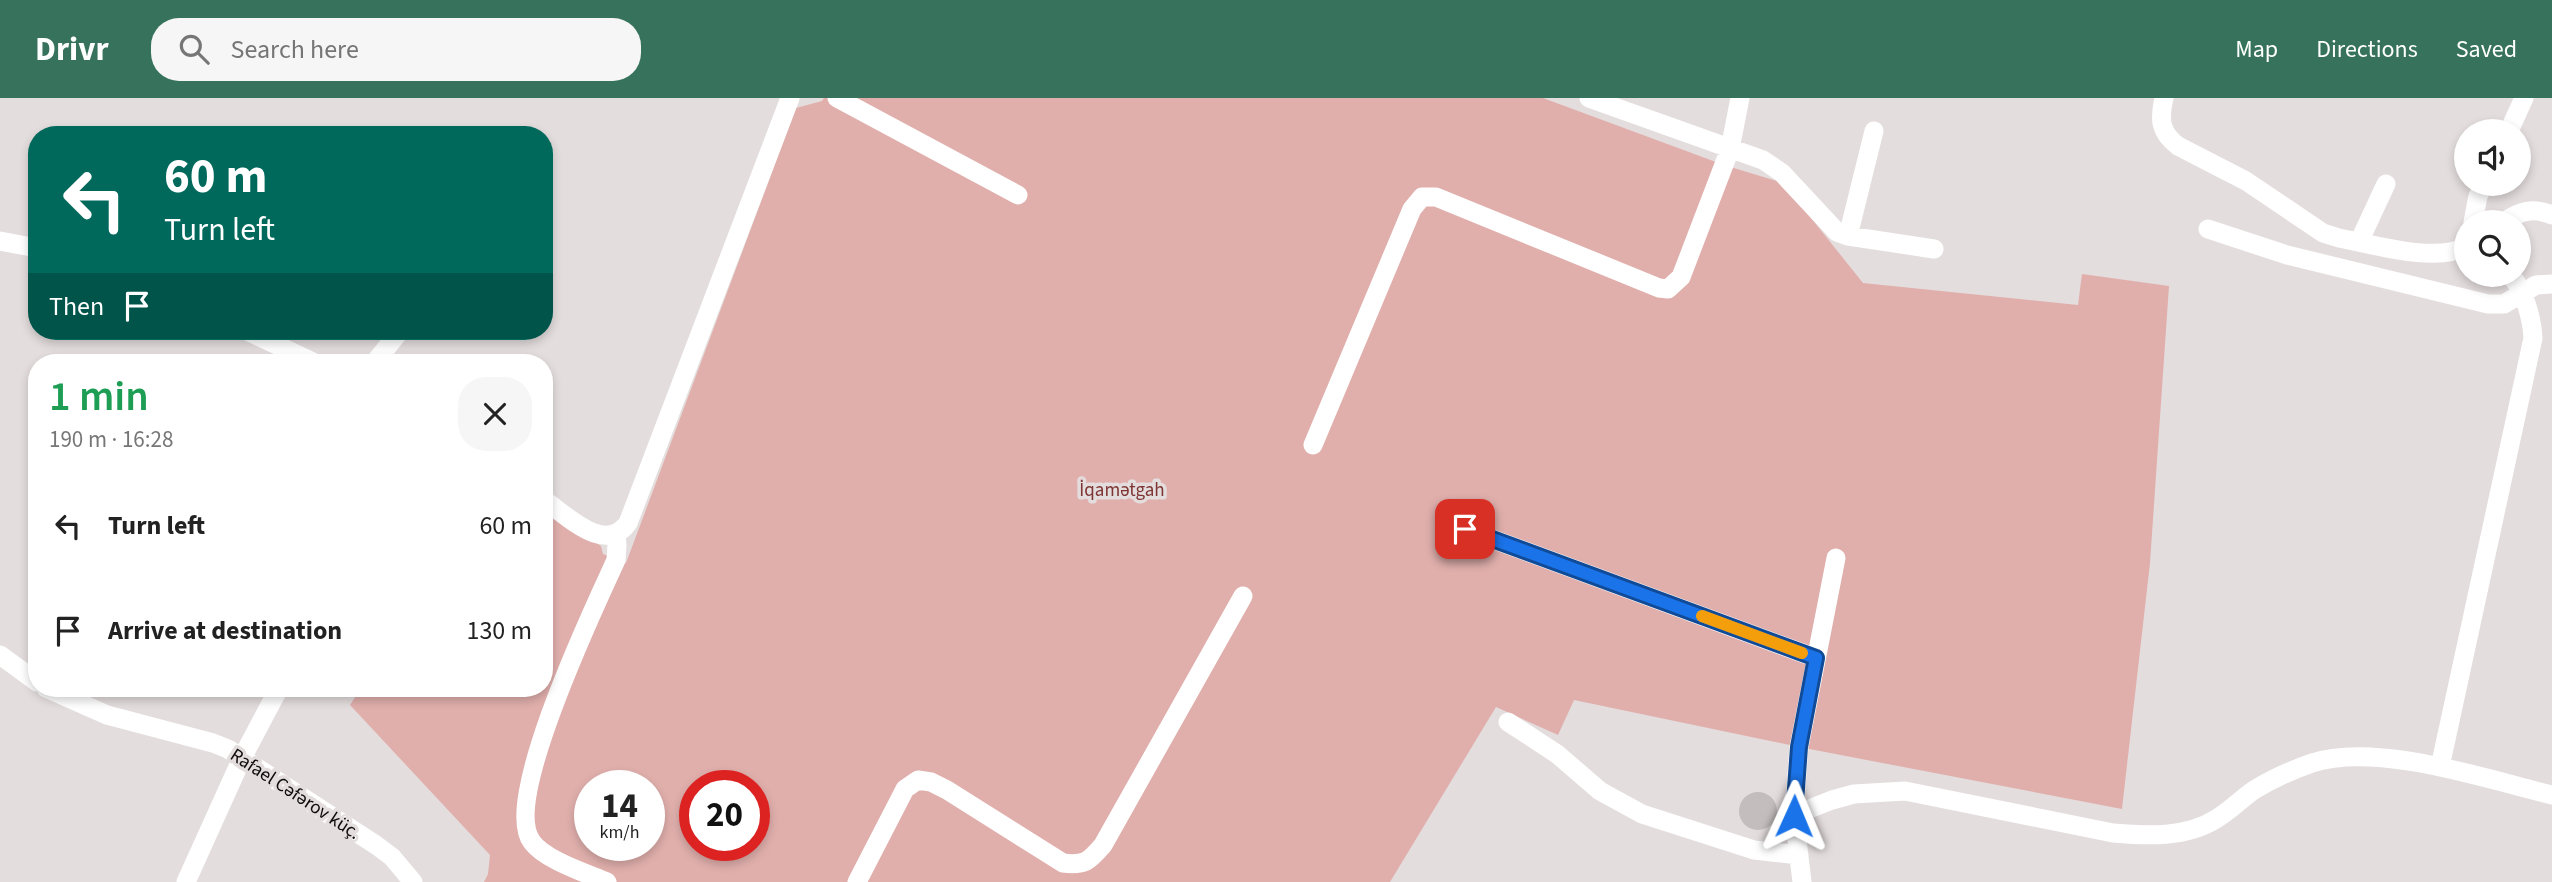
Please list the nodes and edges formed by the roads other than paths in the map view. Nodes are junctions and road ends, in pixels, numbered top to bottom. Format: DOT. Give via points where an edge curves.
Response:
graph roads {
  1 [pos="790,98"];
  2 [pos="837,98"];
  3 [pos="1589,98"];
  4 [pos="1740,98"];
  5 [pos="2164,98"];
  6 [pos="2524,98"];
  7 [pos="2514,119"];
  8 [pos="1874,131"];
  9 [pos="1730,149"];
  10 [pos="2386,184"];
  11 [pos="1018,195"];
  12 [pos="2527,210"];
  13 [pos="2552,215"];
  14 [pos="2208,229"];
  15 [pos="1848,236"];
  16 [pos="0,241"];
  17 [pos="2359,242"];
  18 [pos="28,246"];
  19 [pos="1934,249"];
  20 [pos="2454,253"];
  21 [pos="2552,285"];
  22 [pos="2519,287"];
  23 [pos="2522,294"];
  24 [pos="266,340"];
  25 [pos="393,340"];
  26 [pos="296,354"];
  27 [pos="381,354"];
  28 [pos="1313,445"];
  29 [pos="553,506"];
  30 [pos="1465,529"];
  31 [pos="615,534"];
  32 [pos="1836,558"];
  33 [pos="1243,596"];
  34 [pos="0,655"];
  35 [pos="1816,658"];
  36 [pos="28,675"];
  37 [pos="66,697"];
  38 [pos="274,697"];
  39 [pos="1508,722"];
  40 [pos="242,758"];
  41 [pos="2440,768"];
  42 [pos="2552,795"];
  43 [pos="1794,816"];
  44 [pos="1799,855"];
  45 [pos="186,882"];
  46 [pos="413,882"];
  47 [pos="607,882"];
  48 [pos="858,882"];
  49 [pos="1802,882"];
  1 -- 31 [label="street" via="633,512 622,531"];
  2 -- 11 [label="street"];
  3 -- 9 [label="street"];
  4 -- 9 [label="street"];
  5 -- 17 [label="street" via="2161,126 2178,146 2246,181 2323,233"];
  6 -- 7 [label="street"];
  8 -- 15 [label="street"];
  9 -- 15 [label="street" via="1772,165 1829,225"];
  9 -- 28 [label="street" via="1681,277 1668,289 1436,197 1423,197 1412,209"];
  10 -- 17 [label="street"];
  12 -- 13 [label="street"];
  14 -- 23 [label="street" via="2287,255 2488,304 2504,304"];
  15 -- 19 [label="street"];
  16 -- 18 [label="street"];
  17 -- 20 [label="street" via="2428,254"];
  21 -- 23 [label="street" via="2536,285"];
  22 -- 23 [label="street"];
  23 -- 41 [label="street" via="2533,338"];
  24 -- 26 [label="street"];
  25 -- 27 [label="street"];
  29 -- 31 [label="street" via="596,535"];
  30 -- 35 [label="street"];
  31 -- 47 [label="street" via="616,559 546,726 524,820 530,840 541,852"];
  32 -- 35 [label="street"];
  33 -- 48 [label="street" via="1092,858 1079,866 1063,863 947,790 918,780 905,789"];
  34 -- 36 [label="street"];
  35 -- 43 [label="street" via="1799,747"];
  37 -- 40 [label="street, Rafael Cəfərov küç." via="107,715 213,743"];
  38 -- 40 [label="street"];
  39 -- 44 [label="street" via="1557,754 1600,791 1642,814 1754,850"];
  40 -- 45 [label="street"];
  40 -- 46 [label="street, Rafael Cəfərov küç." via="376,845"];
  41 -- 42 [label="street"];
  41 -- 43 [label="street" via="2383,758 2314,762 2255,790 2215,820 2186,831 2146,836 1905,791 1854,794"];
  43 -- 44 [label="street"];
  44 -- 49 [label="street"];
}
